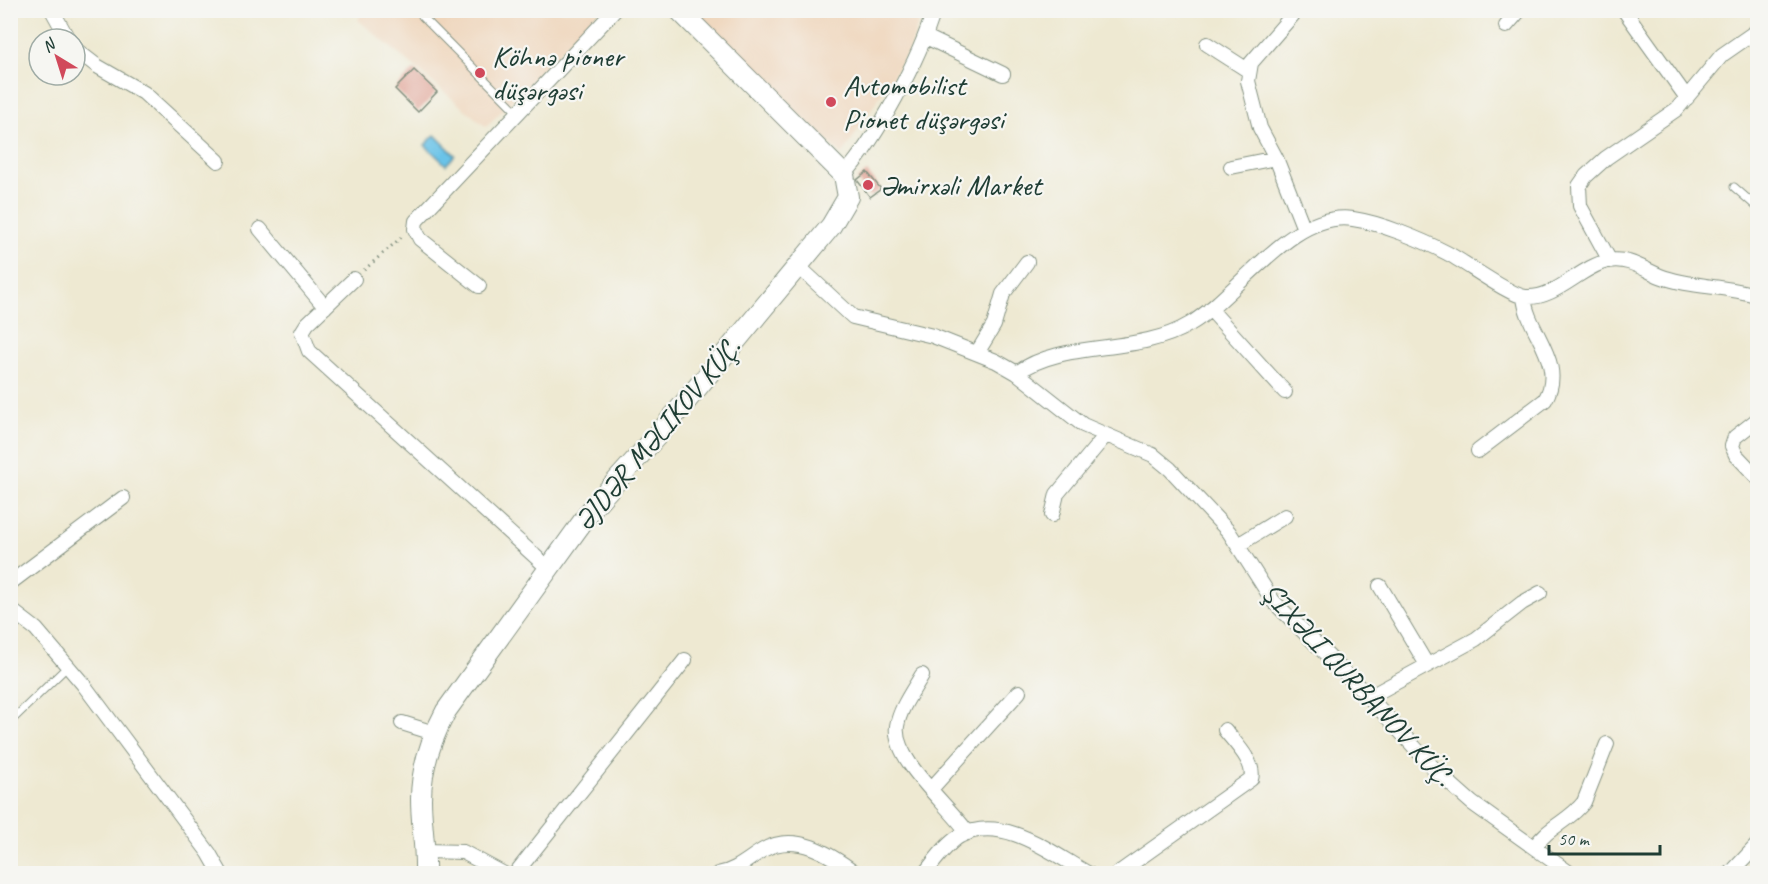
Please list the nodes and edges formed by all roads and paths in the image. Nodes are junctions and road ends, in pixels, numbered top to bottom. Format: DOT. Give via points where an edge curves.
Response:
graph roads {
  1 [pos="52,10"];
  2 [pos="615,10"];
  3 [pos="679,10"];
  4 [pos="934,10"];
  5 [pos="1297,10"];
  6 [pos="1520,10"];
  7 [pos="1624,10"];
  8 [pos="422,16"];
  9 [pos="1506,26"];
  10 [pos="61,27"];
  11 [pos="1758,30"];
  12 [pos="926,37"];
  13 [pos="1207,44"];
  14 [pos="87,58"];
  15 [pos="1249,71"];
  16 [pos="1004,74"];
  17 [pos="1687,98"];
  18 [pos="520,115"];
  19 [pos="1276,158"];
  20 [pos="218,161"];
  21 [pos="1231,167"];
  22 [pos="844,175"];
  23 [pos="1734,187"];
  24 [pos="1758,208"];
  25 [pos="260,229"];
  26 [pos="1304,229"];
  27 [pos="415,230"];
  28 [pos="1610,261"];
  29 [pos="1027,262"];
  30 [pos="798,266"];
  31 [pos="354,279"];
  32 [pos="479,286"];
  33 [pos="1755,291"];
  34 [pos="1524,297"];
  35 [pos="325,307"];
  36 [pos="1210,309"];
  37 [pos="977,353"];
  38 [pos="1017,373"];
  39 [pos="1285,392"];
  40 [pos="1758,418"];
  41 [pos="1105,436"];
  42 [pos="1478,451"];
  43 [pos="1758,478"];
  44 [pos="123,498"];
  45 [pos="1052,515"];
  46 [pos="1285,516"];
  47 [pos="1238,545"];
  48 [pos="548,568"];
  49 [pos="10,583"];
  50 [pos="1380,586"];
  51 [pos="1540,593"];
  52 [pos="10,609"];
  53 [pos="685,660"];
  54 [pos="1427,665"];
  55 [pos="68,666"];
  56 [pos="922,675"];
  57 [pos="1019,692"];
  58 [pos="1369,697"];
  59 [pos="10,722"];
  60 [pos="402,723"];
  61 [pos="1225,730"];
  62 [pos="434,733"];
  63 [pos="1607,744"];
  64 [pos="931,789"];
  65 [pos="968,833"];
  66 [pos="1758,844"];
  67 [pos="1535,847"];
  68 [pos="426,851"];
  69 [pos="220,873"];
  70 [pos="425,873"];
  71 [pos="504,873"];
  72 [pos="515,873"];
  73 [pos="718,873"];
  74 [pos="856,873"];
  75 [pos="924,873"];
  76 [pos="1089,873"];
  77 [pos="1117,873"];
  78 [pos="1571,873"];
  79 [pos="1730,873"];
  1 -- 10 [label="street"];
  2 -- 18 [label="street"];
  3 -- 22 [label="street"];
  4 -- 12 [label="street"];
  5 -- 15 [label="street" via="1251,63"];
  6 -- 9 [label="street"];
  7 -- 17 [label="street"];
  8 -- 18 [label="lane"];
  11 -- 17 [label="street" via="1722,55"];
  12 -- 16 [label="street"];
  12 -- 22 [label="street" via="872,137"];
  13 -- 15 [label="street"];
  14 -- 20 [label="street" via="144,93"];
  15 -- 19 [label="street" via="1255,113"];
  17 -- 28 [label="street" via="1664,120 1606,158 1579,186 1580,206"];
  18 -- 27 [label="street" via="420,214"];
  19 -- 21 [label="street"];
  19 -- 26 [label="street"];
  22 -- 30 [label="street, ƏJDƏR MƏLIKOV KÜÇ." via="848,197 843,211"];
  23 -- 24 [label="lane"];
  25 -- 35 [label="street"];
  26 -- 34 [label="street" via="1336,219 1363,221 1446,252"];
  26 -- 36 [label="street"];
  27 -- 31 [label="path" via="397,240"];
  27 -- 32 [label="street" via="420,239"];
  28 -- 33 [label="street" via="1633,263 1692,285"];
  28 -- 34 [label="street" via="1544,294"];
  29 -- 37 [label="street" via="1003,294 994,325"];
  30 -- 37 [label="street" via="853,317 933,336"];
  30 -- 48 [label="street, ƏJDƏR MƏLIKOV KÜÇ." via="594,506"];
  31 -- 35 [label="street"];
  34 -- 42 [label="street" via="1525,308 1550,363 1551,390 1545,400"];
  35 -- 48 [label="street" via="302,332 309,351"];
  36 -- 38 [label="street" via="1190,324 1143,343 1041,359"];
  36 -- 39 [label="street"];
  37 -- 38 [label="street"];
  38 -- 41 [label="street" via="1083,425"];
  40 -- 43 [label="street" via="1736,437 1732,446"];
  41 -- 45 [label="street" via="1057,494"];
  41 -- 47 [label="street" via="1153,455 1215,516"];
  44 -- 49 [label="street"];
  46 -- 47 [label="street"];
  47 -- 58 [label="street" via="1273,601"];
  48 -- 62 [label="street, ƏJDƏR MƏLIKOV KÜÇ."];
  50 -- 54 [label="street"];
  51 -- 54 [label="street" via="1476,639"];
  52 -- 55 [label="street" via="36,629"];
  53 -- 72 [label="street"];
  54 -- 58 [label="street"];
  55 -- 59 [label="lane"];
  55 -- 69 [label="street"];
  56 -- 64 [label="street" via="902,710 896,734 903,753"];
  57 -- 64 [label="street"];
  58 -- 67 [label="street" via="1437,772 1472,803"];
  60 -- 62 [label="street"];
  61 -- 77 [label="street" via="1250,765 1251,779"];
  62 -- 68 [label="street, ƏJDƏR MƏLIKOV KÜÇ." via="421,798"];
  63 -- 67 [label="street" via="1584,802"];
  64 -- 65 [label="street"];
  65 -- 75 [label="street" via="953,842"];
  65 -- 76 [label="street" via="1009,832"];
  66 -- 79 [label="street"];
  67 -- 78 [label="street"];
  68 -- 70 [label="street, ƏJDƏR MƏLIKOV KÜÇ."];
  68 -- 71 [label="street" via="463,852"];
  73 -- 74 [label="street" via="736,868 765,849 797,843 817,849"];
}
